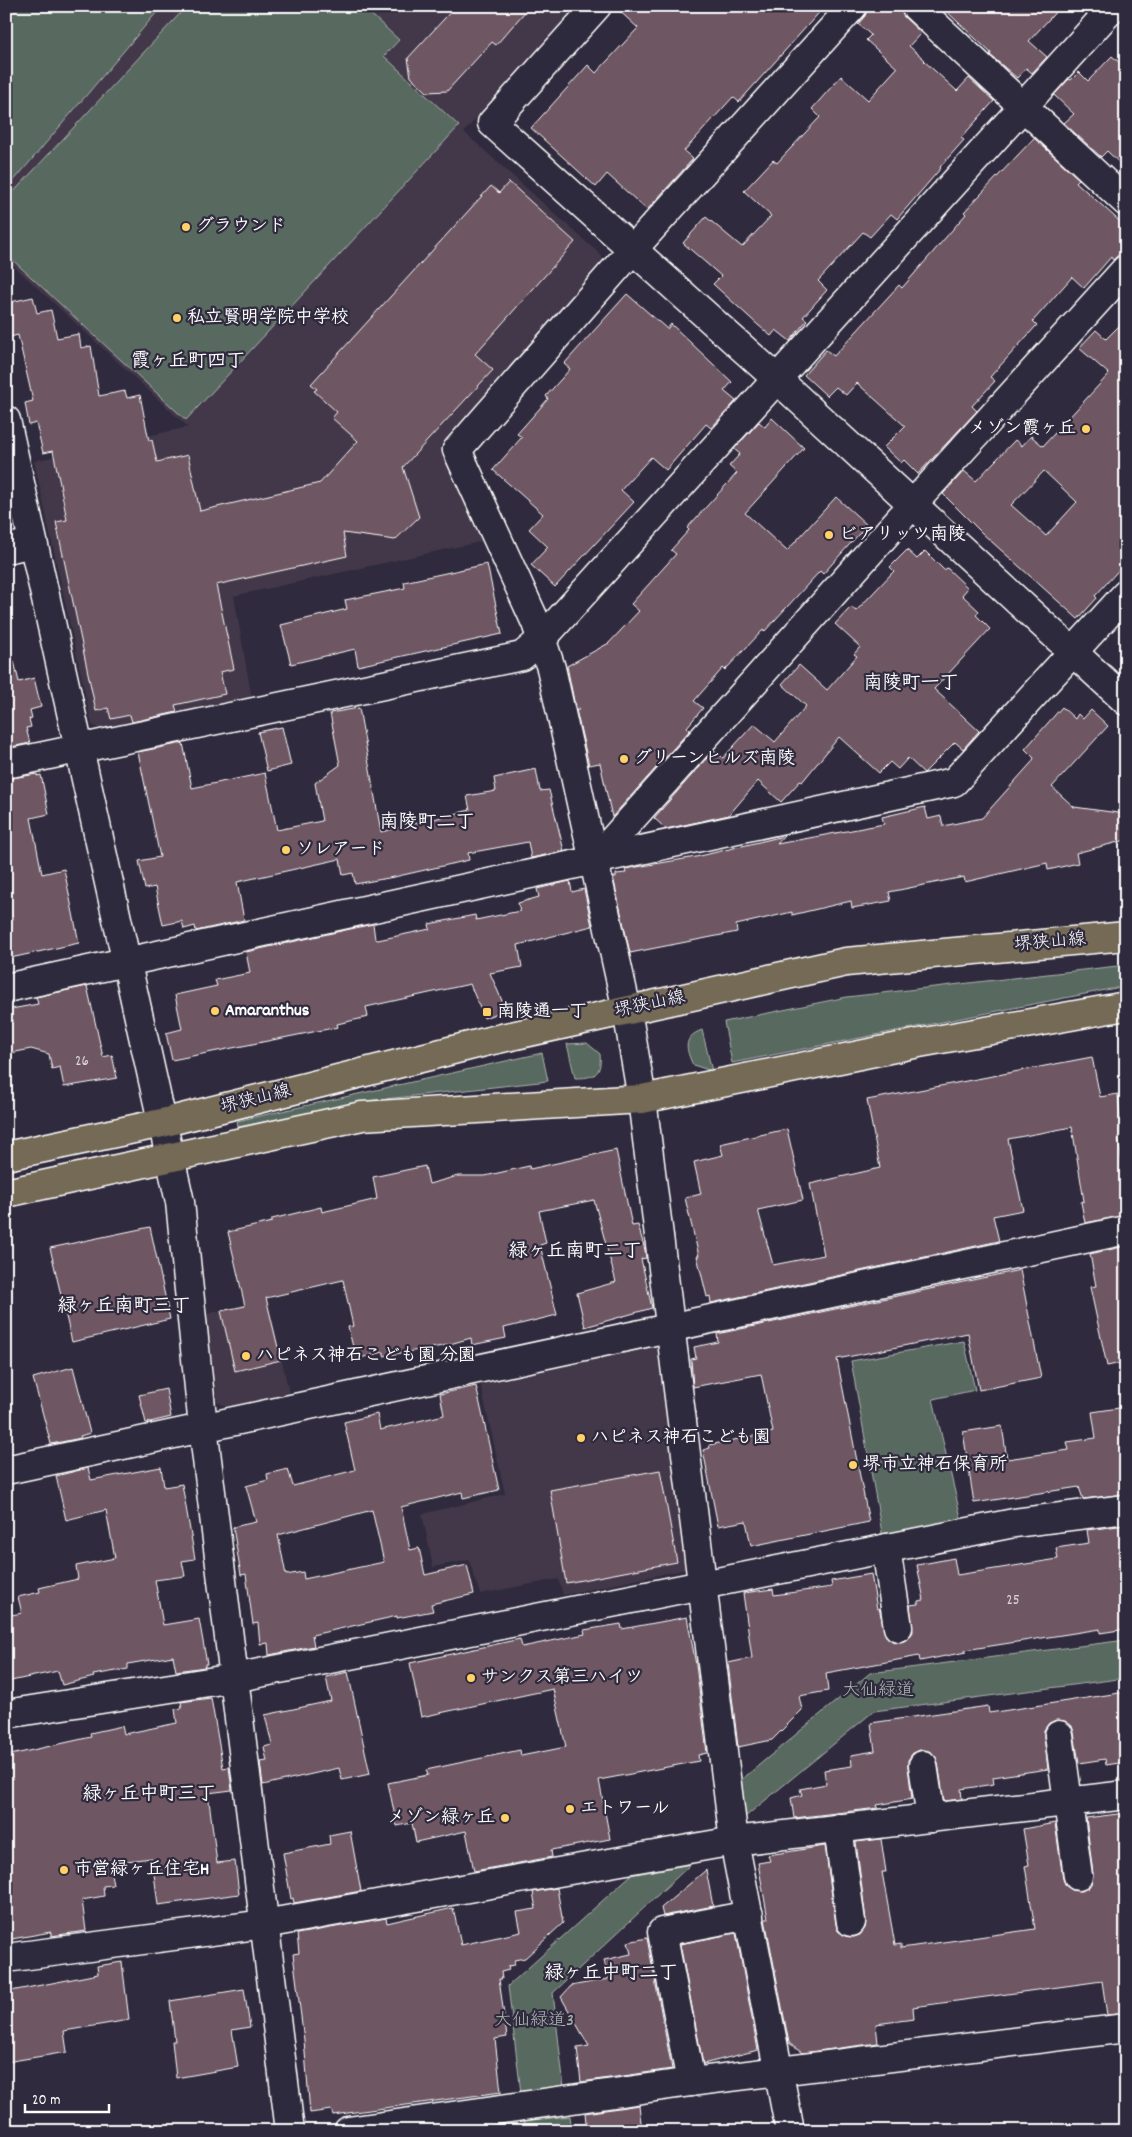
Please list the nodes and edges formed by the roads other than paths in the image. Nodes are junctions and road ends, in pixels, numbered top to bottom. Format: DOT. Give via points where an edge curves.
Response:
graph roads {
  1 [pos="597,6"];
  2 [pos="852,6"];
  3 [pos="915,6"];
  4 [pos="1114,6"];
  5 [pos="1024,108"];
  6 [pos="1126,202"];
  7 [pos="634,248"];
  8 [pos="1126,269"];
  9 [pos="777,379"];
  10 [pos="6,420"];
  11 [pos="912,504"];
  12 [pos="33,544"];
  13 [pos="6,549"];
  14 [pos="1126,594"];
  15 [pos="542,640"];
  16 [pos="1073,652"];
  17 [pos="1126,701"];
  18 [pos="80,748"];
  19 [pos="6,764"];
  20 [pos="592,862"];
  21 [pos="1126,936"];
  22 [pos="127,963"];
  23 [pos="6,988"];
  24 [pos="627,1010"];
  25 [pos="1125,1012"];
  26 [pos="642,1099"];
  27 [pos="162,1123"];
  28 [pos="6,1156"];
  29 [pos="171,1158"];
  30 [pos="6,1193"];
  31 [pos="1126,1230"];
  32 [pos="671,1328"];
  33 [pos="203,1427"];
  34 [pos="6,1470"];
  35 [pos="1126,1508"];
  36 [pos="886,1548"];
  37 [pos="703,1584"];
  38 [pos="898,1627"];
  39 [pos="234,1678"];
  40 [pos="6,1714"];
  41 [pos="1059,1735"];
  42 [pos="923,1765"];
  43 [pos="1126,1795"];
  44 [pos="1069,1802"];
  45 [pos="931,1818"];
  46 [pos="838,1828"];
  47 [pos="734,1841"];
  48 [pos="1078,1876"];
  49 [pos="749,1915"];
  50 [pos="851,1922"];
  51 [pos="264,1924"];
  52 [pos="6,1958"];
  53 [pos="1126,2028"];
  54 [pos="779,2071"];
  55 [pos="690,2082"];
  56 [pos="451,2124"];
  57 [pos="290,2131"];
  58 [pos="348,2131"];
  59 [pos="790,2131"];
  1 -- 7 [label="street" via="492,123"];
  2 -- 7 [label="street"];
  3 -- 5 [label="street"];
  4 -- 5 [label="street"];
  5 -- 6 [label="street"];
  5 -- 9 [label="street"];
  7 -- 9 [label="street"];
  7 -- 15 [label="street" via="457,450"];
  8 -- 11 [label="street"];
  9 -- 11 [label="street"];
  9 -- 15 [label="street"];
  10 -- 12 [label="street"];
  11 -- 16 [label="street"];
  11 -- 20 [label="street"];
  12 -- 13 [label="street"];
  12 -- 18 [label="street"];
  14 -- 16 [label="street"];
  15 -- 18 [label="street" via="522,656"];
  15 -- 20 [label="street" via="551,668"];
  16 -- 17 [label="street"];
  16 -- 20 [label="street" via="954,782"];
  18 -- 19 [label="street"];
  18 -- 22 [label="street"];
  20 -- 22 [label="street"];
  20 -- 24 [label="street"];
  21 -- 24 [label="main road, 堺狭山線" via="846,962"];
  22 -- 23 [label="street"];
  22 -- 27 [label="street"];
  24 -- 26 [label="street"];
  24 -- 27 [label="main road, 堺狭山線" via="492,1040"];
  25 -- 26 [label="main road" via="919,1043"];
  26 -- 29 [label="main road" via="362,1116"];
  26 -- 32 [label="street"];
  27 -- 28 [label="main road, 堺狭山線"];
  27 -- 29 [label="street"];
  29 -- 30 [label="main road"];
  29 -- 33 [label="street" via="180,1202"];
  31 -- 32 [label="street"];
  32 -- 33 [label="street"];
  32 -- 37 [label="street"];
  33 -- 34 [label="street"];
  33 -- 39 [label="street"];
  35 -- 36 [label="street" via="1014,1523"];
  36 -- 37 [label="street"];
  36 -- 38 [label="street"];
  37 -- 39 [label="street"];
  37 -- 47 [label="street"];
  39 -- 40 [label="street"];
  39 -- 51 [label="street"];
  41 -- 44 [label="street"];
  42 -- 45 [label="street"];
  43 -- 44 [label="street"];
  44 -- 45 [label="street"];
  44 -- 48 [label="street"];
  45 -- 46 [label="street"];
  46 -- 47 [label="street"];
  46 -- 50 [label="street"];
  47 -- 49 [label="street"];
  47 -- 51 [label="street"];
  49 -- 54 [label="street"];
  49 -- 55 [label="street" via="662,1932"];
  51 -- 52 [label="street"];
  51 -- 57 [label="street"];
  53 -- 54 [label="street"];
  54 -- 55 [label="street"];
  54 -- 59 [label="street"];
  55 -- 56 [label="street"];
  56 -- 58 [label="street"];
}
